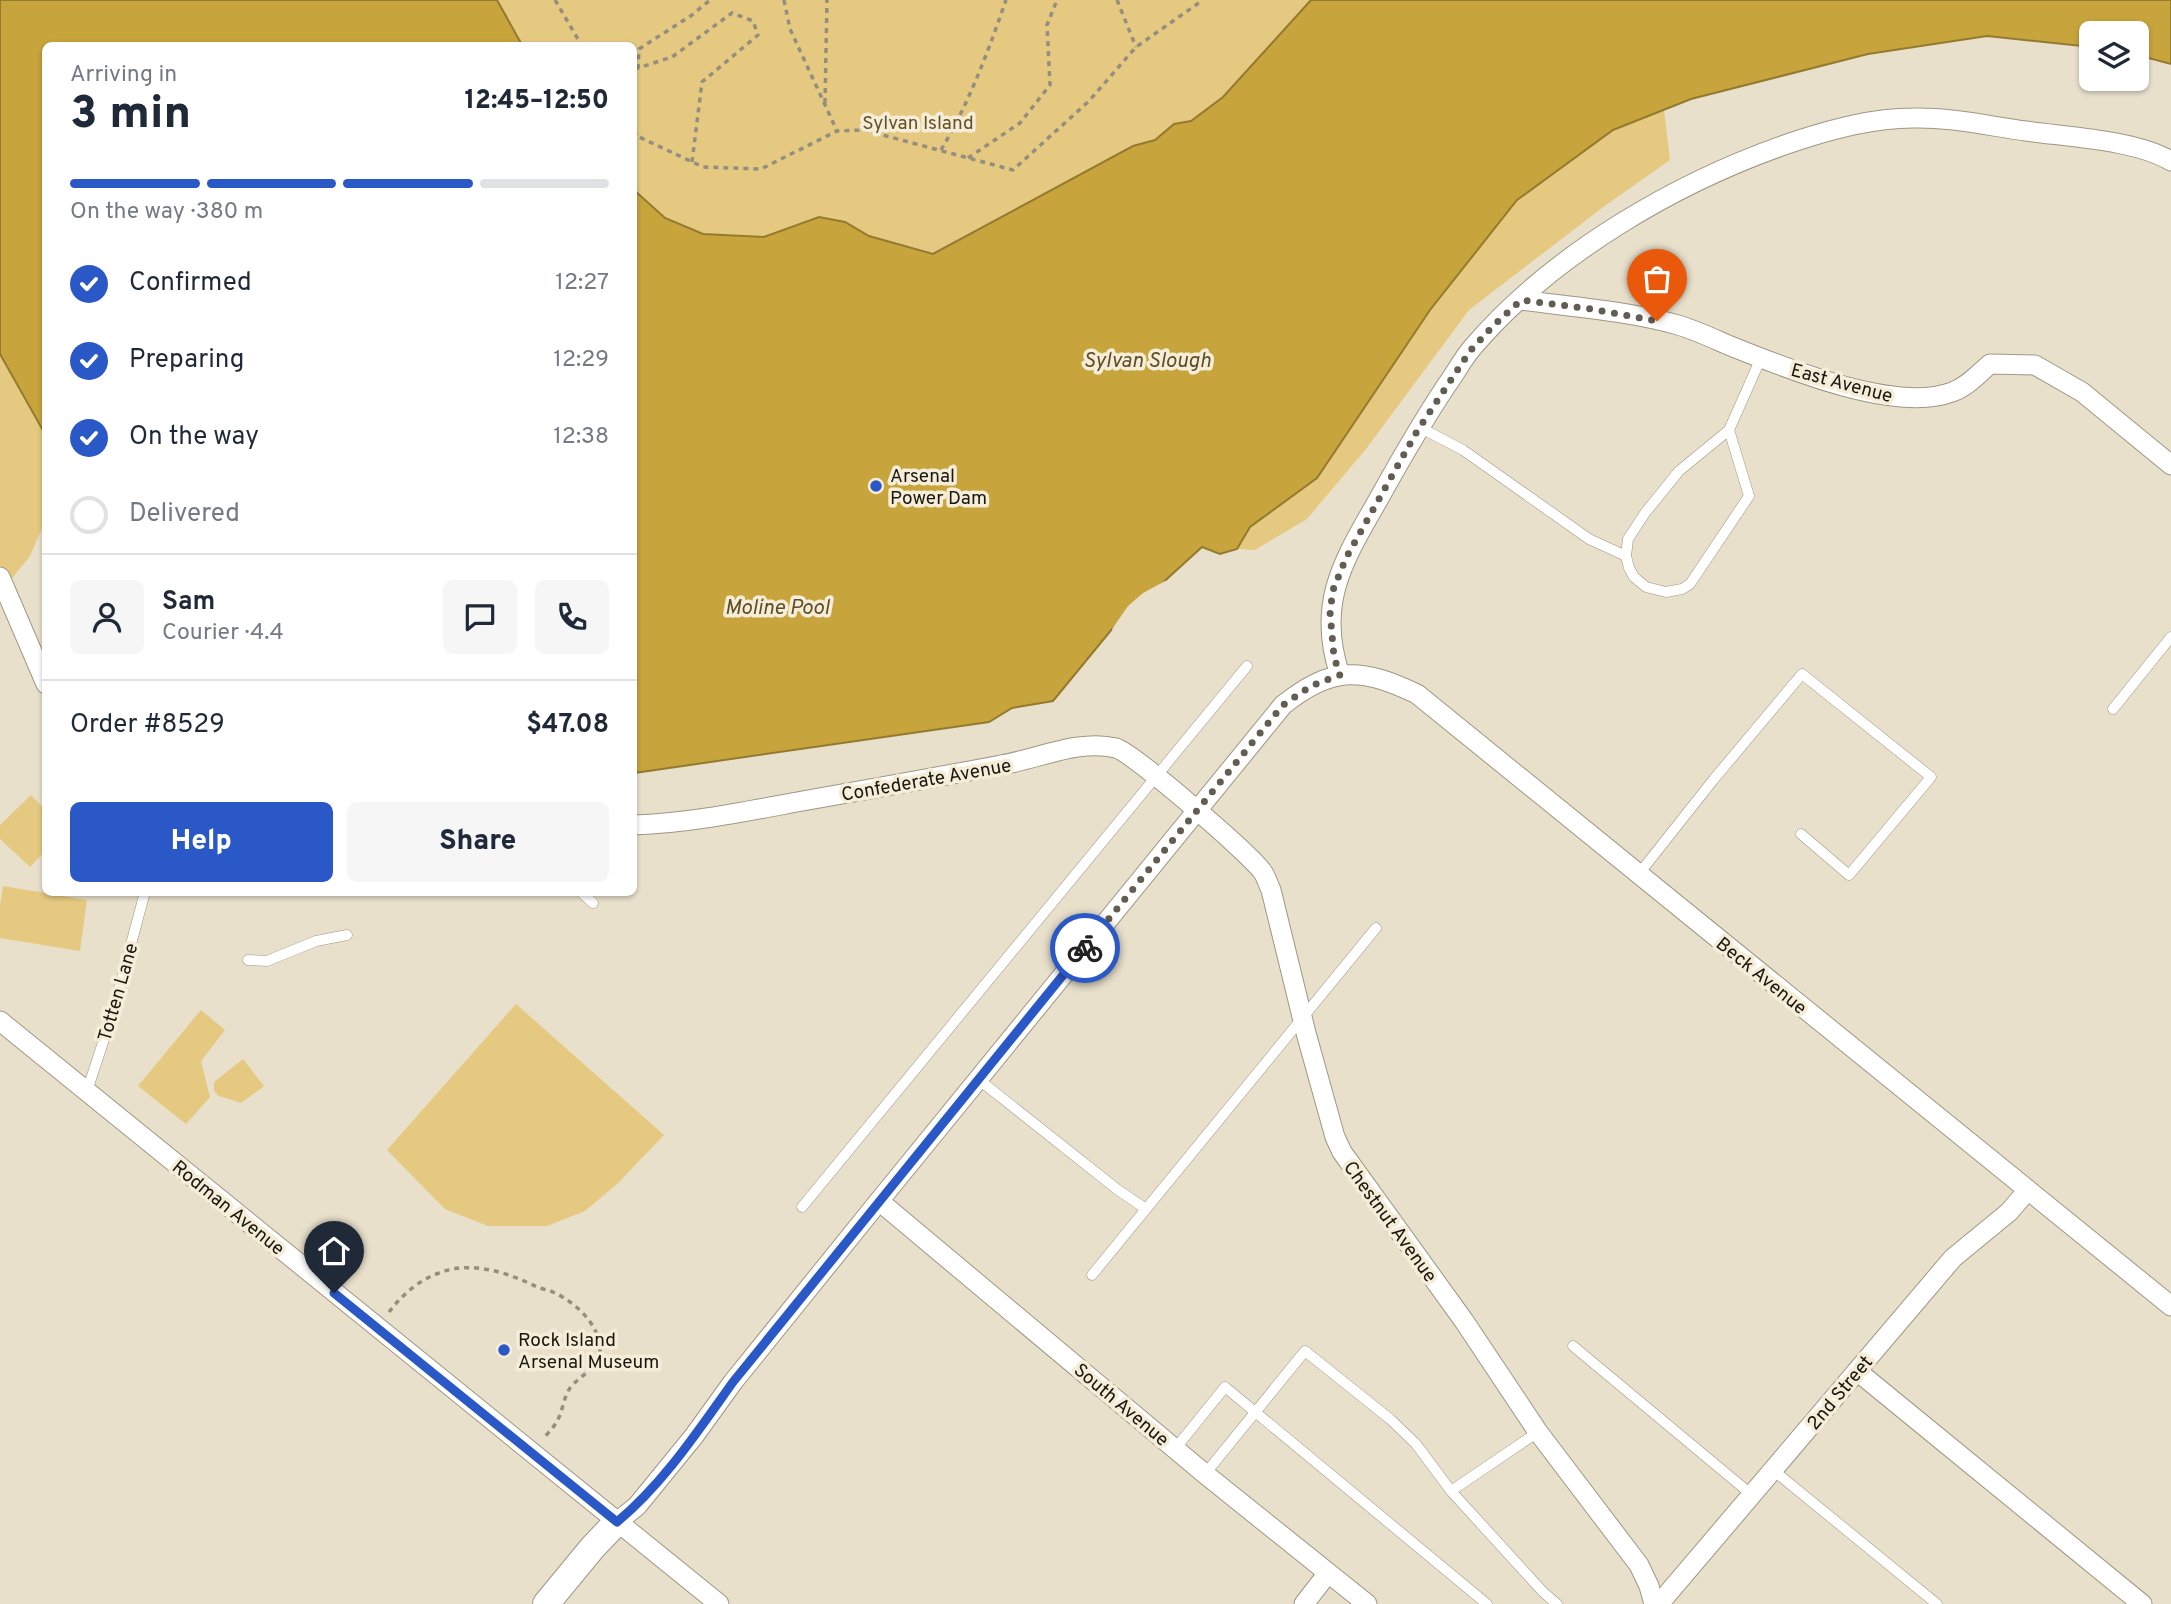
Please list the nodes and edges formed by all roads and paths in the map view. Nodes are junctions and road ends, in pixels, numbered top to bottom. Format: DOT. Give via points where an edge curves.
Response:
graph roads {
  1 [pos="555,0"];
  2 [pos="710,0"];
  3 [pos="784,0"];
  4 [pos="827,0"];
  5 [pos="1006,0"];
  6 [pos="1057,0"];
  7 [pos="1117,0"];
  8 [pos="1203,0"];
  9 [pos="580,42"];
  10 [pos="1136,47"];
  11 [pos="825,105"];
  12 [pos="837,131"];
  13 [pos="637,136"];
  14 [pos="941,150"];
  15 [pos="968,158"];
  16 [pos="2171,161"];
  17 [pos="692,162"];
  18 [pos="1521,300"];
  19 [pos="1761,358"];
  20 [pos="1419,427"];
  21 [pos="1729,430"];
  22 [pos="2171,465"];
  23 [pos="1626,556"];
  24 [pos="0,577"];
  25 [pos="2171,637"];
  26 [pos="1247,666"];
  27 [pos="42,675"];
  28 [pos="1340,675"];
  29 [pos="2113,709"];
  30 [pos="1157,778"];
  31 [pos="1197,812"];
  32 [pos="637,824"];
  33 [pos="1801,834"];
  34 [pos="1639,875"];
  35 [pos="144,896"];
  36 [pos="585,896"];
  37 [pos="593,903"];
  38 [pos="1376,928"];
  39 [pos="347,936"];
  40 [pos="248,960"];
  41 [pos="1302,1018"];
  42 [pos="0,1021"];
  43 [pos="978,1079"];
  44 [pos="86,1091"];
  45 [pos="2028,1190"];
  46 [pos="879,1200"];
  47 [pos="802,1207"];
  48 [pos="1146,1209"];
  49 [pos="1092,1275"];
  50 [pos="2171,1306"];
  51 [pos="377,1327"];
  52 [pos="1573,1346"];
  53 [pos="1857,1371"];
  54 [pos="1255,1412"];
  55 [pos="1538,1432"];
  56 [pos="1175,1449"];
  57 [pos="532,1453"];
  58 [pos="1773,1470"];
  59 [pos="1205,1474"];
  60 [pos="1451,1491"];
  61 [pos="1752,1495"];
  62 [pos="617,1522"];
  63 [pos="1328,1573"];
  64 [pos="1483,1603"];
  65 [pos="546,1604"];
  66 [pos="719,1604"];
  67 [pos="1304,1604"];
  68 [pos="1367,1604"];
  69 [pos="1557,1604"];
  70 [pos="1657,1604"];
  71 [pos="1937,1604"];
  72 [pos="2142,1604"];
  1 -- 9 [label="path"];
  2 -- 17 [label="path" via="639,49 638,68 672,57 732,13 753,21 758,35 702,82"];
  3 -- 11 [label="path" via="790,29"];
  4 -- 11 [label="path"];
  5 -- 14 [label="path" via="960,118"];
  6 -- 15 [label="path" via="1047,24 1050,85 1020,123"];
  7 -- 10 [label="path"];
  8 -- 10 [label="path"];
  10 -- 15 [label="path" via="1089,101 1013,170"];
  11 -- 12 [label="path"];
  12 -- 14 [label="path" via="864,130"];
  12 -- 17 [label="path" via="761,169 703,167"];
  13 -- 17 [label="path"];
  14 -- 15 [label="path"];
  16 -- 18 [label="street" via="2132,147 1957,121 1912,118 1855,124 1759,153 1712,173 1585,248"];
  18 -- 19 [label="street, East Avenue" via="1679,325"];
  18 -- 20 [label="street" via="1470,351"];
  19 -- 21 [label="lane"];
  19 -- 22 [label="street, East Avenue" via="1887,397 1912,400 1950,393 1990,364 2035,365 2082,393"];
  20 -- 23 [label="lane" via="1463,450 1589,539"];
  20 -- 28 [label="street" via="1333,590 1331,637"];
  21 -- 23 [label="lane" via="1679,471 1628,539"];
  21 -- 23 [label="lane" via="1749,496 1690,584 1666,592 1651,590 1634,577"];
  24 -- 27 [label="street"];
  25 -- 29 [label="lane"];
  26 -- 30 [label="lane"];
  28 -- 31 [label="street" via="1311,686 1283,705"];
  28 -- 34 [label="street, Beck Avenue" via="1374,676 1417,694"];
  30 -- 31 [label="street, Confederate Avenue"];
  30 -- 32 [label="street, Confederate Avenue" via="1119,749 1100,746 762,808"];
  30 -- 47 [label="lane"];
  31 -- 41 [label="street, Chestnut Avenue" via="1238,844 1262,871 1271,890"];
  31 -- 43 [label="street"];
  33 -- 34 [label="lane" via="1849,875 1931,778 1802,674"];
  34 -- 45 [label="street, Beck Avenue"];
  35 -- 44 [label="lane, Totten Lane"];
  36 -- 37 [label="lane"];
  38 -- 41 [label="lane"];
  39 -- 40 [label="lane" via="316,941 267,961"];
  41 -- 48 [label="lane"];
  41 -- 55 [label="street, Chestnut Avenue" via="1342,1152"];
  42 -- 44 [label="street, Rodman Avenue"];
  43 -- 46 [label="street"];
  43 -- 48 [label="lane"];
  44 -- 51 [label="street, Rodman Avenue"];
  45 -- 50 [label="street, Beck Avenue"];
  45 -- 53 [label="street, 2nd Street" via="1953,1258"];
  46 -- 56 [label="street, South Avenue"];
  46 -- 62 [label="street" via="694,1436 637,1506"];
  48 -- 49 [label="lane"];
  51 -- 57 [label="street, Rodman Avenue"];
  51 -- 57 [label="path" via="413,1287 440,1272 465,1268 500,1271 570,1303 587,1317 600,1353 595,1366 568,1391 557,1422"];
  52 -- 61 [label="lane"];
  53 -- 58 [label="street, 2nd Street"];
  53 -- 72 [label="street"];
  54 -- 56 [label="lane" via="1225,1387"];
  54 -- 59 [label="lane"];
  54 -- 60 [label="lane" via="1305,1351 1390,1419 1416,1444"];
  54 -- 64 [label="lane"];
  55 -- 60 [label="lane"];
  55 -- 70 [label="street, Chestnut Avenue" via="1639,1565"];
  56 -- 59 [label="street, South Avenue"];
  57 -- 62 [label="street, Rodman Avenue"];
  58 -- 61 [label="street, 2nd Street"];
  58 -- 71 [label="lane"];
  59 -- 63 [label="street, South Avenue"];
  60 -- 69 [label="lane"];
  61 -- 70 [label="street, 2nd Street"];
  62 -- 65 [label="street"];
  62 -- 66 [label="street, Rodman Avenue"];
  63 -- 67 [label="street"];
  63 -- 68 [label="street, South Avenue"];
}
